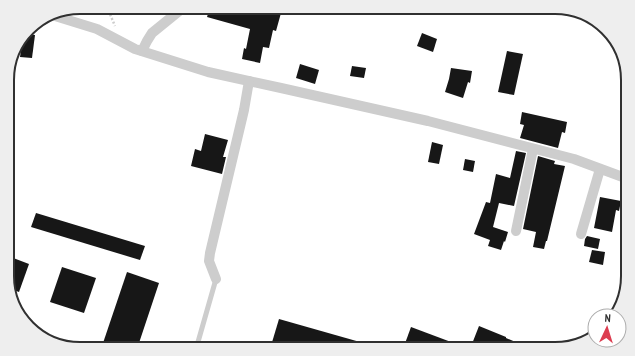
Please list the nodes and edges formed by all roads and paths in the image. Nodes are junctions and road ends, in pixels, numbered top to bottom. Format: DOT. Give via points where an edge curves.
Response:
graph roads {
  1 [pos="175,14"];
  2 [pos="59,17"];
  3 [pos="142,51"];
  4 [pos="249,81"];
  5 [pos="533,149"];
  6 [pos="600,169"];
  7 [pos="621,176"];
  8 [pos="516,231"];
  9 [pos="581,234"];
  10 [pos="216,279"];
  11 [pos="198,342"];
  1 -- 3 [label="street" via="152,33"];
  2 -- 3 [label="street" via="97,29"];
  3 -- 4 [label="street" via="208,72"];
  4 -- 5 [label="street" via="428,121"];
  4 -- 10 [label="street" via="210,253 209,261"];
  5 -- 6 [label="street" via="574,159"];
  5 -- 8 [label="street"];
  6 -- 7 [label="street"];
  6 -- 9 [label="street"];
  10 -- 11 [label="lane"];
}
